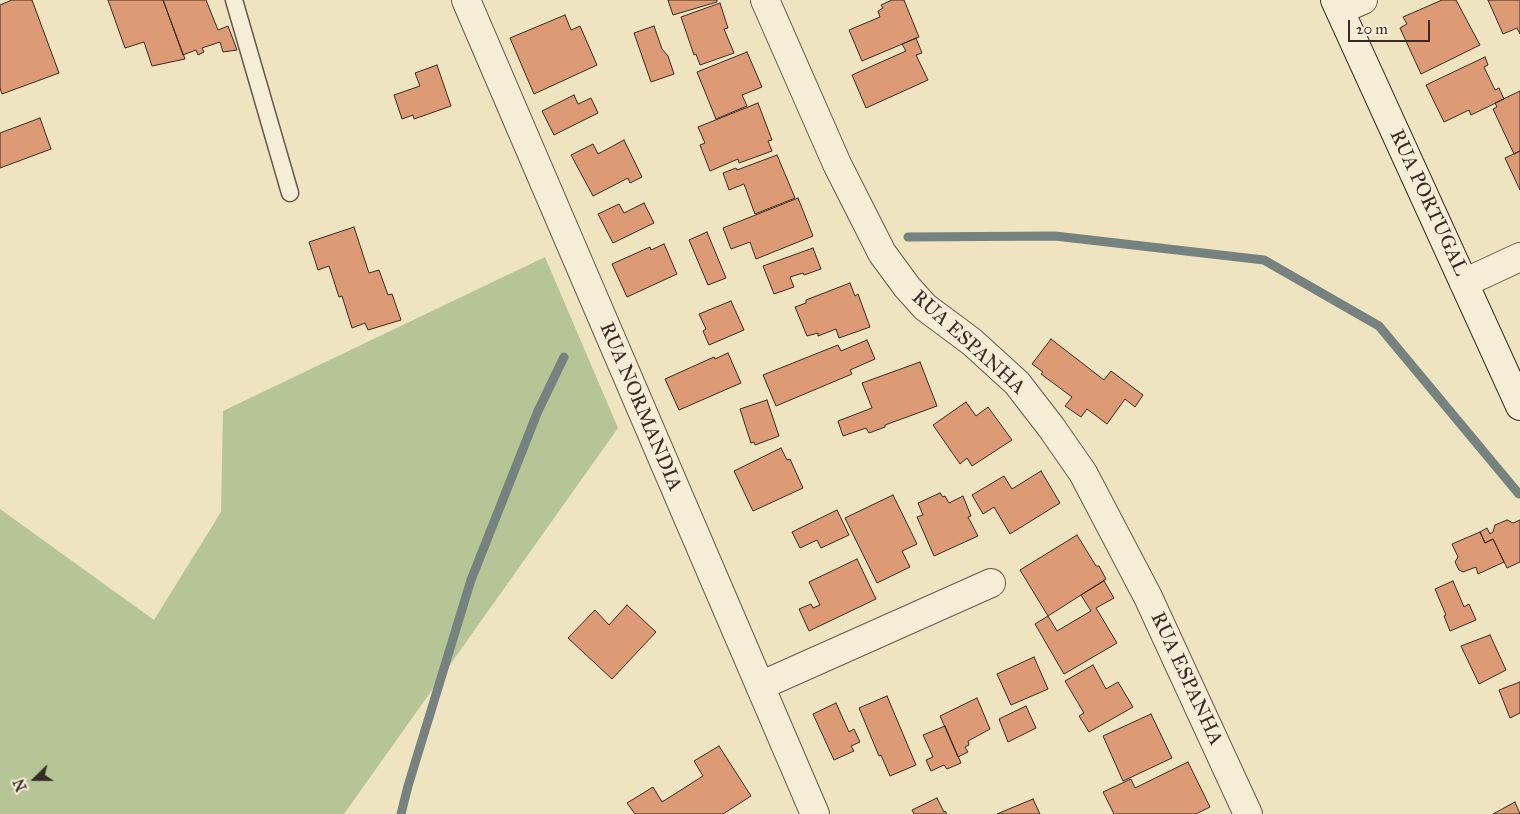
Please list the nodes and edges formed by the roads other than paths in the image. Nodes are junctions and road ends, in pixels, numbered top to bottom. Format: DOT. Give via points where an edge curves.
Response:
graph roads {
  1 [pos="234,0"];
  2 [pos="466,0"];
  3 [pos="766,0"];
  4 [pos="1346,4"];
  5 [pos="290,193"];
  6 [pos="1520,257"];
  7 [pos="1464,283"];
  8 [pos="1520,406"];
  9 [pos="991,583"];
  10 [pos="760,686"];
  11 [pos="815,814"];
  12 [pos="1248,814"];
  1 -- 5 [label="lane"];
  2 -- 10 [label="street, RUA NORMANDIA"];
  3 -- 12 [label="street, RUA ESPANHA" via="837,164 882,253 925,307 972,342 1017,383 1083,473 1148,597"];
  4 -- 7 [label="street, RUA PORTUGAL"];
  6 -- 7 [label="street"];
  7 -- 8 [label="street, RUA PORTUGAL"];
  9 -- 10 [label="street"];
  10 -- 11 [label="street, RUA NORMANDIA"];
}
